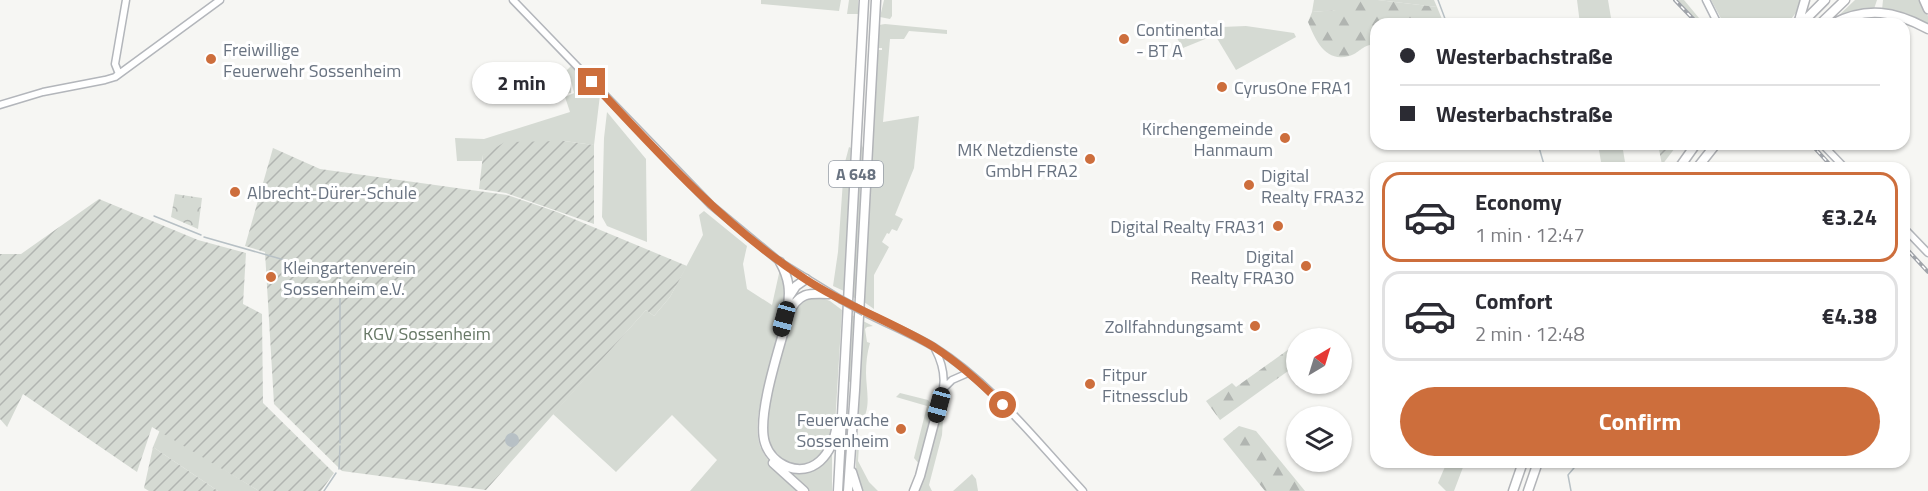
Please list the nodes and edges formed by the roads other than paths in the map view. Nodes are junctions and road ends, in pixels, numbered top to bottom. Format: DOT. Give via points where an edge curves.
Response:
graph roads {
  1 [pos="126,0"];
  2 [pos="220,0"];
  3 [pos="513,0"];
  4 [pos="864,0"];
  5 [pos="876,0"];
  6 [pos="1706,0"];
  7 [pos="1805,0"];
  8 [pos="1825,0"];
  9 [pos="1845,0"];
  10 [pos="1924,0"];
  11 [pos="1928,9"];
  12 [pos="1715,18"];
  13 [pos="1800,18"];
  14 [pos="1806,18"];
  15 [pos="1826,18"];
  16 [pos="1848,18"];
  17 [pos="1907,18"];
  18 [pos="1910,20"];
  19 [pos="1928,29"];
  20 [pos="118,74"];
  21 [pos="0,105"];
  22 [pos="1711,150"];
  23 [pos="1828,150"];
  24 [pos="1702,162"];
  25 [pos="1839,162"];
  26 [pos="1910,234"];
  27 [pos="1928,253"];
  28 [pos="780,262"];
  29 [pos="806,279"];
  30 [pos="830,294"];
  31 [pos="794,297"];
  32 [pos="934,348"];
  33 [pos="968,373"];
  34 [pos="945,387"];
  35 [pos="940,400"];
  36 [pos="842,404"];
  37 [pos="849,463"];
  38 [pos="1521,468"];
  39 [pos="1536,468"];
  40 [pos="804,491"];
  41 [pos="838,491"];
  42 [pos="848,491"];
  43 [pos="858,491"];
  44 [pos="914,491"];
  45 [pos="1083,491"];
  46 [pos="1513,491"];
  47 [pos="1528,491"];
  1 -- 20 [label="main road" via="115,64"];
  2 -- 20 [label="main road"];
  3 -- 28 [label="main road" via="711,206"];
  4 -- 36 [label="highway, A 648"];
  5 -- 37 [label="highway, A 648"];
  6 -- 12 [label="main road"];
  7 -- 13 [label="highway"];
  8 -- 14 [label="highway"];
  9 -- 15 [label="highway"];
  10 -- 11 [label="highway"];
  16 -- 17 [label="highway" via="1877,12"];
  18 -- 19 [label="highway"];
  20 -- 21 [label="main road"];
  22 -- 24 [label="highway"];
  23 -- 25 [label="main road"];
  26 -- 27 [label="main road"];
  28 -- 29 [label="main road"];
  28 -- 31 [label="highway"];
  29 -- 30 [label="main road"];
  29 -- 31 [label="highway" via="796,286"];
  30 -- 31 [label="highway"];
  30 -- 32 [label="main road, bridge"];
  31 -- 36 [label="highway" via="764,412 763,433 768,451 790,468 804,469 818,462 833,441"];
  31 -- 40 [label="highway" via="762,408 760,431 768,456"];
  32 -- 33 [label="main road"];
  32 -- 34 [label="main road" via="942,363"];
  33 -- 34 [label="main road"];
  33 -- 45 [label="main road"];
  34 -- 35 [label="main road"];
  35 -- 44 [label="highway"];
  36 -- 41 [label="highway, A 648"];
  37 -- 42 [label="highway, A 648"];
  37 -- 43 [label="highway"];
  38 -- 46 [label="highway"];
  39 -- 47 [label="highway"];
}
